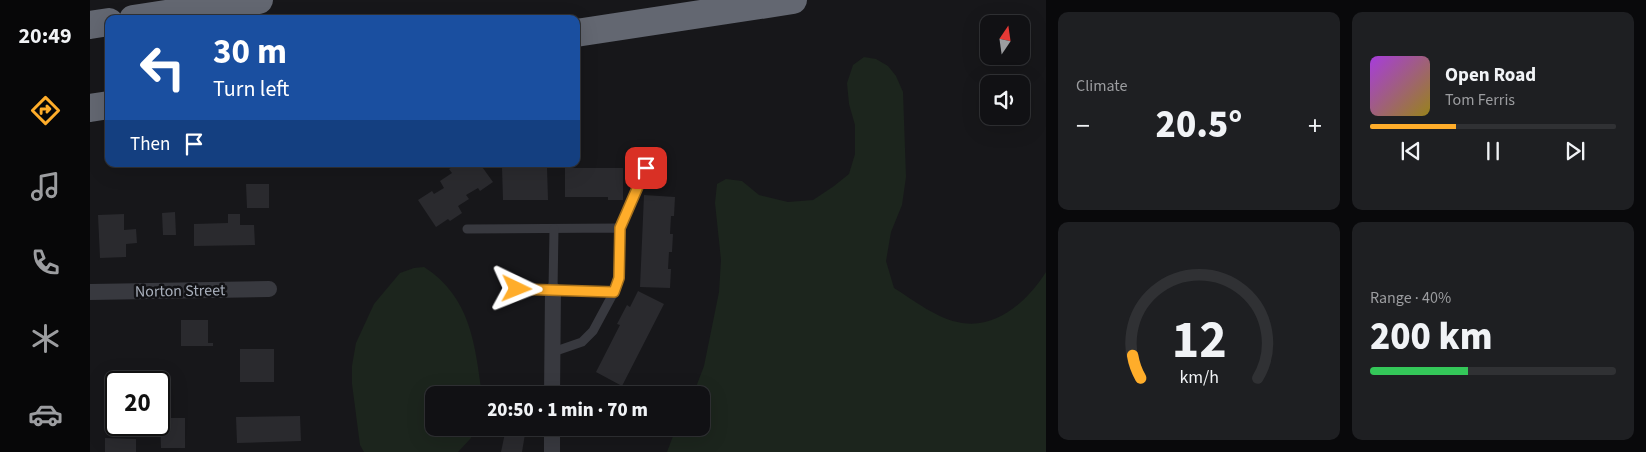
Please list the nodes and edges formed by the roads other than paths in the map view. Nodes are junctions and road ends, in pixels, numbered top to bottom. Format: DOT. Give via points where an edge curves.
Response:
graph roads {
  1 [pos="259,0"];
  2 [pos="794,0"];
  3 [pos="160,15"];
  4 [pos="105,23"];
  5 [pos="90,25"];
  6 [pos="580,32"];
  7 [pos="105,106"];
  8 [pos="90,108"];
  9 [pos="646,168"];
  10 [pos="620,228"];
  11 [pos="467,229"];
  12 [pos="554,229"];
  13 [pos="269,289"];
  14 [pos="517,289"];
  15 [pos="553,290"];
  16 [pos="90,292"];
  17 [pos="614,292"];
  18 [pos="553,352"];
  19 [pos="552,386"];
  20 [pos="552,436"];
  21 [pos="552,452"];
  1 -- 3 [label="highway"];
  2 -- 6 [label="highway"];
  4 -- 5 [label="highway"];
  7 -- 8 [label="highway"];
  9 -- 10 [label="lane"];
  10 -- 12 [label="lane"];
  10 -- 17 [label="lane" via="619,278"];
  11 -- 12 [label="lane"];
  12 -- 15 [label="lane"];
  13 -- 16 [label="street, Norton Street"];
  14 -- 15 [label="lane"];
  15 -- 17 [label="lane"];
  15 -- 18 [label="street"];
  17 -- 18 [label="lane" via="588,337"];
  18 -- 19 [label="street"];
  20 -- 21 [label="street"];
}
